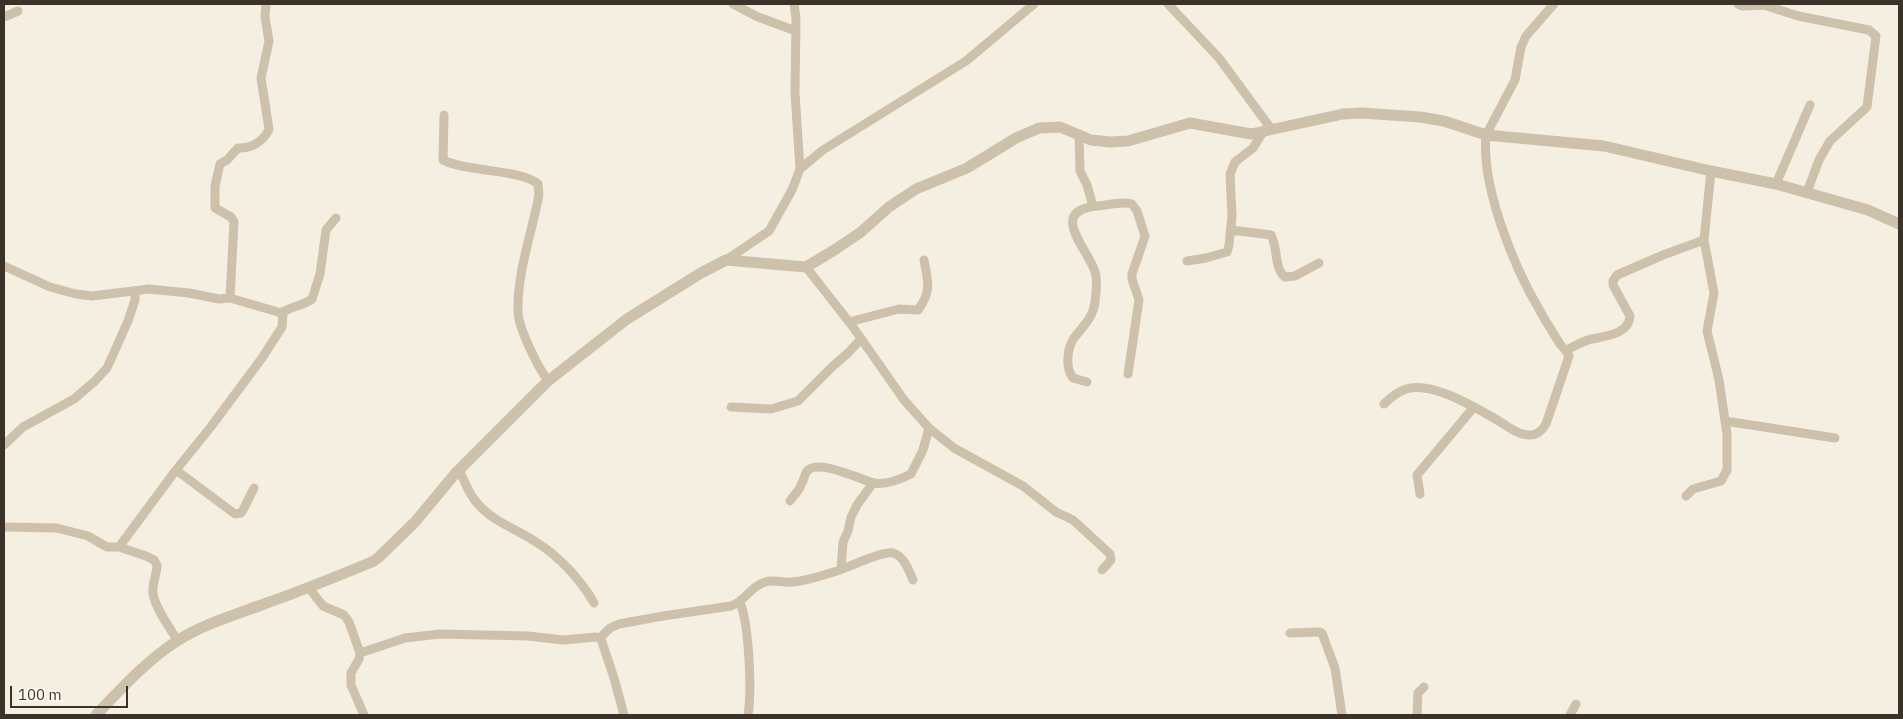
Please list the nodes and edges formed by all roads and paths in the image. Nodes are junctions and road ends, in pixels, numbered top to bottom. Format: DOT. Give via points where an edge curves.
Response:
graph roads {
  1 [pos="266,4"];
  2 [pos="733,4"];
  3 [pos="794,4"];
  4 [pos="1034,4"];
  5 [pos="1168,4"];
  6 [pos="1554,4"];
  7 [pos="1738,4"];
  8 [pos="18,11"];
  9 [pos="4,16"];
  10 [pos="796,31"];
  11 [pos="1810,105"];
  12 [pos="444,115"];
  13 [pos="1268,131"];
  14 [pos="1486,135"];
  15 [pos="1079,136"];
  16 [pos="800,169"];
  17 [pos="1711,171"];
  18 [pos="1778,178"];
  19 [pos="1807,192"];
  20 [pos="1093,206"];
  21 [pos="336,218"];
  22 [pos="1899,224"];
  23 [pos="1231,230"];
  24 [pos="1704,240"];
  25 [pos="726,260"];
  26 [pos="924,260"];
  27 [pos="1188,261"];
  28 [pos="1319,263"];
  29 [pos="4,266"];
  30 [pos="806,267"];
  31 [pos="135,292"];
  32 [pos="230,298"];
  33 [pos="282,314"];
  34 [pos="849,322"];
  35 [pos="861,338"];
  36 [pos="1566,351"];
  37 [pos="1128,374"];
  38 [pos="548,381"];
  39 [pos="1087,382"];
  40 [pos="1384,404"];
  41 [pos="731,407"];
  42 [pos="1474,407"];
  43 [pos="1725,421"];
  44 [pos="929,428"];
  45 [pos="1835,438"];
  46 [pos="4,445"];
  47 [pos="176,470"];
  48 [pos="460,470"];
  49 [pos="873,483"];
  50 [pos="254,488"];
  51 [pos="1420,494"];
  52 [pos="1686,496"];
  53 [pos="790,500"];
  54 [pos="4,528"];
  55 [pos="119,547"];
  56 [pos="841,569"];
  57 [pos="1102,570"];
  58 [pos="913,580"];
  59 [pos="308,588"];
  60 [pos="740,602"];
  61 [pos="594,603"];
  62 [pos="1290,633"];
  63 [pos="600,638"];
  64 [pos="177,640"];
  65 [pos="360,653"];
  66 [pos="1424,687"];
  67 [pos="1576,704"];
  68 [pos="96,715"];
  69 [pos="364,715"];
  70 [pos="624,715"];
  71 [pos="748,715"];
  72 [pos="1342,715"];
  73 [pos="1417,715"];
  74 [pos="1570,715"];
  1 -- 32 [label="street" via="269,41 261,78 269,128 253,146 234,150 220,164 215,186 215,208 231,216 234,222"];
  2 -- 10 [label="street"];
  3 -- 10 [label="street"];
  4 -- 16 [label="street" via="966,62 823,150"];
  5 -- 13 [label="street" via="1219,58"];
  6 -- 14 [label="street" via="1526,36 1515,80"];
  7 -- 19 [label="street" via="1773,7 1798,16 1869,30 1876,36 1867,107 1830,141"];
  8 -- 9 [label="street"];
  10 -- 16 [label="street" via="794,94"];
  11 -- 18 [label="street"];
  12 -- 38 [label="street" via="443,160 528,178 538,184 539,195 522,273 518,313 537,363"];
  13 -- 14 [label="street" via="1348,113 1420,117"];
  13 -- 15 [label="street" via="1251,134 1190,122 1128,141 1090,140"];
  13 -- 23 [label="street" via="1231,168"];
  14 -- 17 [label="street" via="1604,146"];
  14 -- 36 [label="street" via="1486,158 1496,210 1524,282"];
  15 -- 20 [label="street" via="1080,171"];
  15 -- 30 [label="street" via="1067,129 1049,127 1030,131 967,168 908,194 861,232"];
  16 -- 25 [label="street" via="792,190 768,231"];
  17 -- 18 [label="street"];
  17 -- 24 [label="street"];
  18 -- 19 [label="street"];
  19 -- 22 [label="street" via="1868,210"];
  20 -- 37 [label="street" via="1132,204 1145,233 1132,274 1139,300"];
  20 -- 39 [label="street" via="1082,208 1073,225 1096,278 1095,302 1088,322 1073,340 1068,366 1073,378"];
  21 -- 33 [label="street" via="326,230 321,269 312,299 290,307"];
  23 -- 27 [label="street" via="1226,252"];
  23 -- 28 [label="street" via="1271,235 1280,272 1285,277 1295,276"];
  24 -- 36 [label="street" via="1617,275 1613,285 1630,316 1628,324 1618,332 1590,339"];
  24 -- 43 [label="street" via="1714,292 1707,331"];
  25 -- 30 [label="street"];
  25 -- 38 [label="street" via="627,319"];
  26 -- 34 [label="street" via="929,289 918,310 899,310"];
  29 -- 31 [label="street" via="50,287 76,294 92,296"];
  30 -- 34 [label="street"];
  31 -- 32 [label="street" via="149,289"];
  31 -- 46 [label="street" via="128,321 111,362 101,374 74,398 23,427"];
  32 -- 33 [label="street"];
  33 -- 47 [label="street" via="282,327 267,350"];
  34 -- 35 [label="street"];
  35 -- 41 [label="street" via="798,401 771,410"];
  35 -- 44 [label="street" via="904,400"];
  36 -- 42 [label="street" via="1568,360 1546,424 1537,433 1519,432"];
  38 -- 48 [label="street"];
  40 -- 42 [label="street" via="1399,391 1412,388 1440,392"];
  42 -- 51 [label="street" via="1416,474"];
  43 -- 45 [label="street"];
  43 -- 52 [label="street" via="1725,476 1714,484 1693,489"];
  44 -- 49 [label="street" via="911,474"];
  44 -- 57 [label="street" via="954,448 1023,486 1056,512 1073,520 1110,554 1111,560"];
  47 -- 50 [label="street" via="235,514 243,510"];
  47 -- 55 [label="street"];
  48 -- 59 [label="street" via="380,557"];
  48 -- 61 [label="street" via="478,505 540,545 584,584"];
  49 -- 53 [label="street" via="849,473 825,468 810,469"];
  49 -- 56 [label="street" via="851,517 843,542"];
  54 -- 55 [label="street" via="56,528 88,536 107,547"];
  55 -- 64 [label="street" via="156,562 154,598"];
  56 -- 58 [label="street" via="893,553 903,561"];
  56 -- 60 [label="street" via="790,582 767,581 749,591"];
  59 -- 64 [label="street" via="217,621"];
  59 -- 65 [label="street" via="323,606 347,618"];
  60 -- 63 [label="street" via="732,606 619,624"];
  60 -- 71 [label="street" via="747,645"];
  62 -- 72 [label="street" via="1322,633 1335,668"];
  63 -- 65 [label="street" via="563,640 440,634 405,638"];
  63 -- 70 [label="street"];
  64 -- 68 [label="street" via="130,679"];
  65 -- 69 [label="street" via="350,678"];
  66 -- 73 [label="street" via="1418,693"];
  67 -- 74 [label="street"];
}
